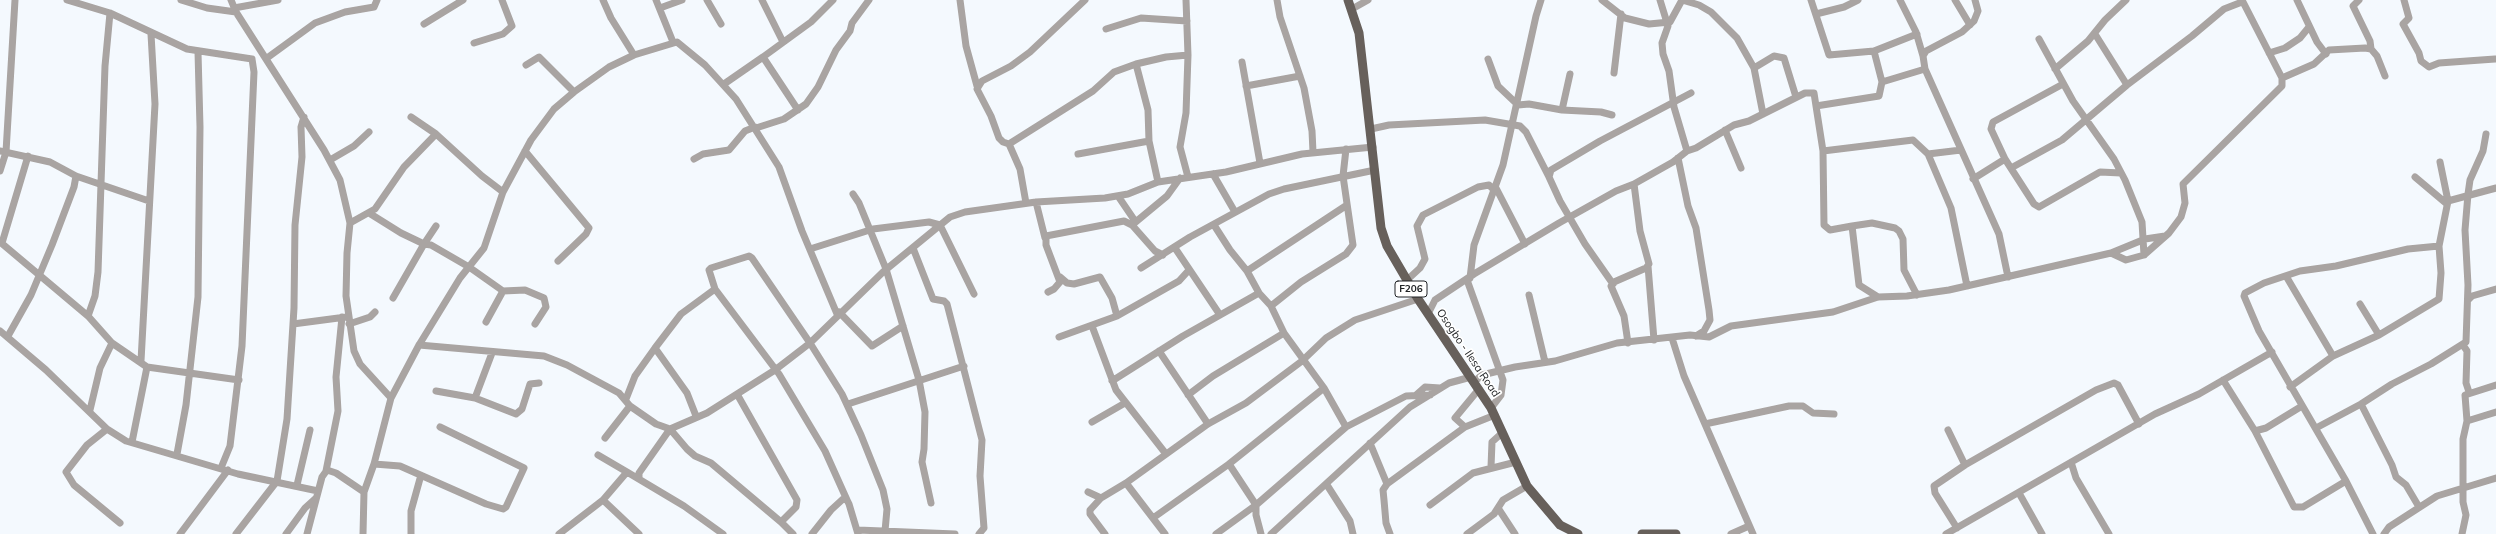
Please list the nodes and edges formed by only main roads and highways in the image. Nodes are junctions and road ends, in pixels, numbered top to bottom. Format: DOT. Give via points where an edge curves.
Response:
graph roads {
  1 [pos="1350,4"];
  2 [pos="1578,534"];
  3 [pos="1642,534"];
  4 [pos="1676,534"];
  1 -- 2 [label="main road, Osogbo - Ilesa Road / F206" via="1361,44 1381,228 1392,257 1493,411 1527,486 1560,525"];
  3 -- 4 [label="main road"];
}
